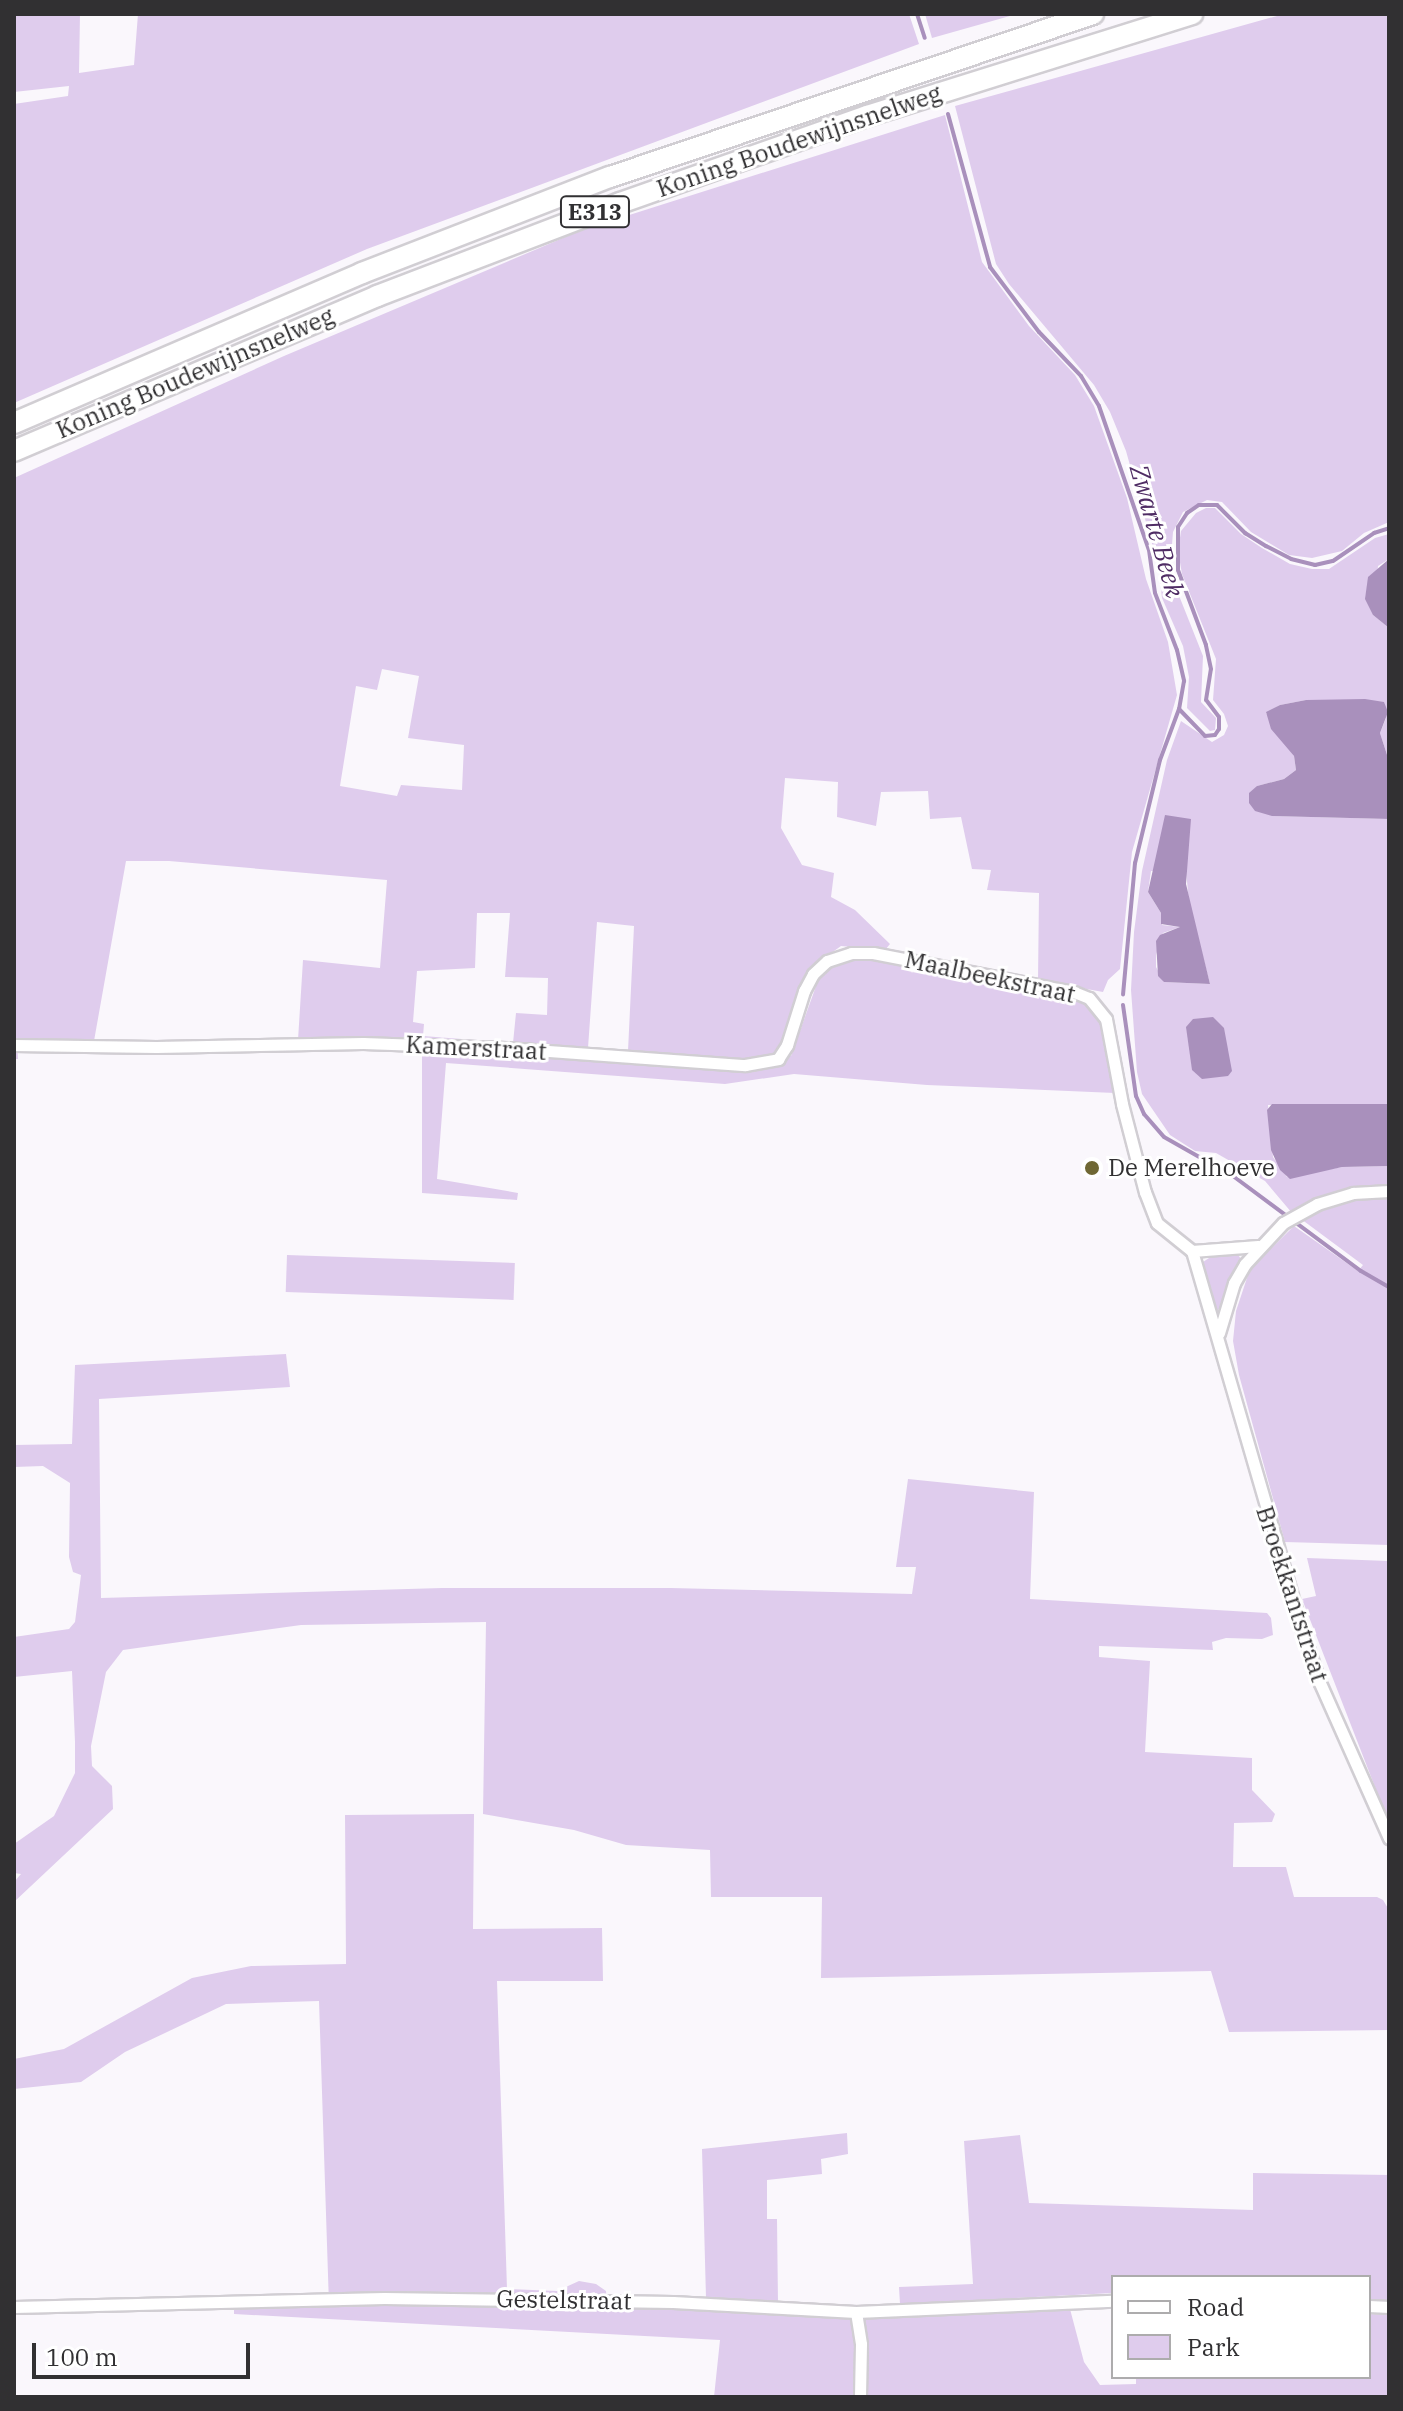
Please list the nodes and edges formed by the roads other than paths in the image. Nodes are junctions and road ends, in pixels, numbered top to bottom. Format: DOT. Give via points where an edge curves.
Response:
graph roads {
  1 [pos="1093,14"];
  2 [pos="1192,14"];
  3 [pos="14,423"];
  4 [pos="14,451"];
  5 [pos="873,953"];
  6 [pos="14,1045"];
  7 [pos="1389,1191"];
  8 [pos="1258,1246"];
  9 [pos="1192,1251"];
  10 [pos="1219,1342"];
  11 [pos="1389,1838"];
  12 [pos="1111,2301"];
  13 [pos="14,2307"];
  14 [pos="856,2312"];
  15 [pos="860,2397"];
  1 -- 3 [label="highway, Koning Boudewijnsnelweg / E313" via="610,177 362,273"];
  2 -- 4 [label="highway, Koning Boudewijnsnelweg / E313" via="867,116 620,203 377,296"];
  5 -- 6 [label="street, Kamerstraat" via="827,961 804,991 778,1059 745,1065 363,1043"];
  5 -- 9 [label="street, Maalbeekstraat" via="1089,998 1106,1019 1149,1207 1164,1231"];
  7 -- 8 [label="street" via="1353,1193 1298,1213"];
  8 -- 9 [label="street"];
  8 -- 10 [label="street, Broekkantstraat" via="1234,1283"];
  9 -- 10 [label="street, Broekkantstraat"];
  10 -- 11 [label="street, Broekkantstraat" via="1320,1683"];
  12 -- 14 [label="street, Gestelstraat"];
  13 -- 14 [label="street, Gestelstraat" via="480,2299"];
  14 -- 15 [label="street"];
}
